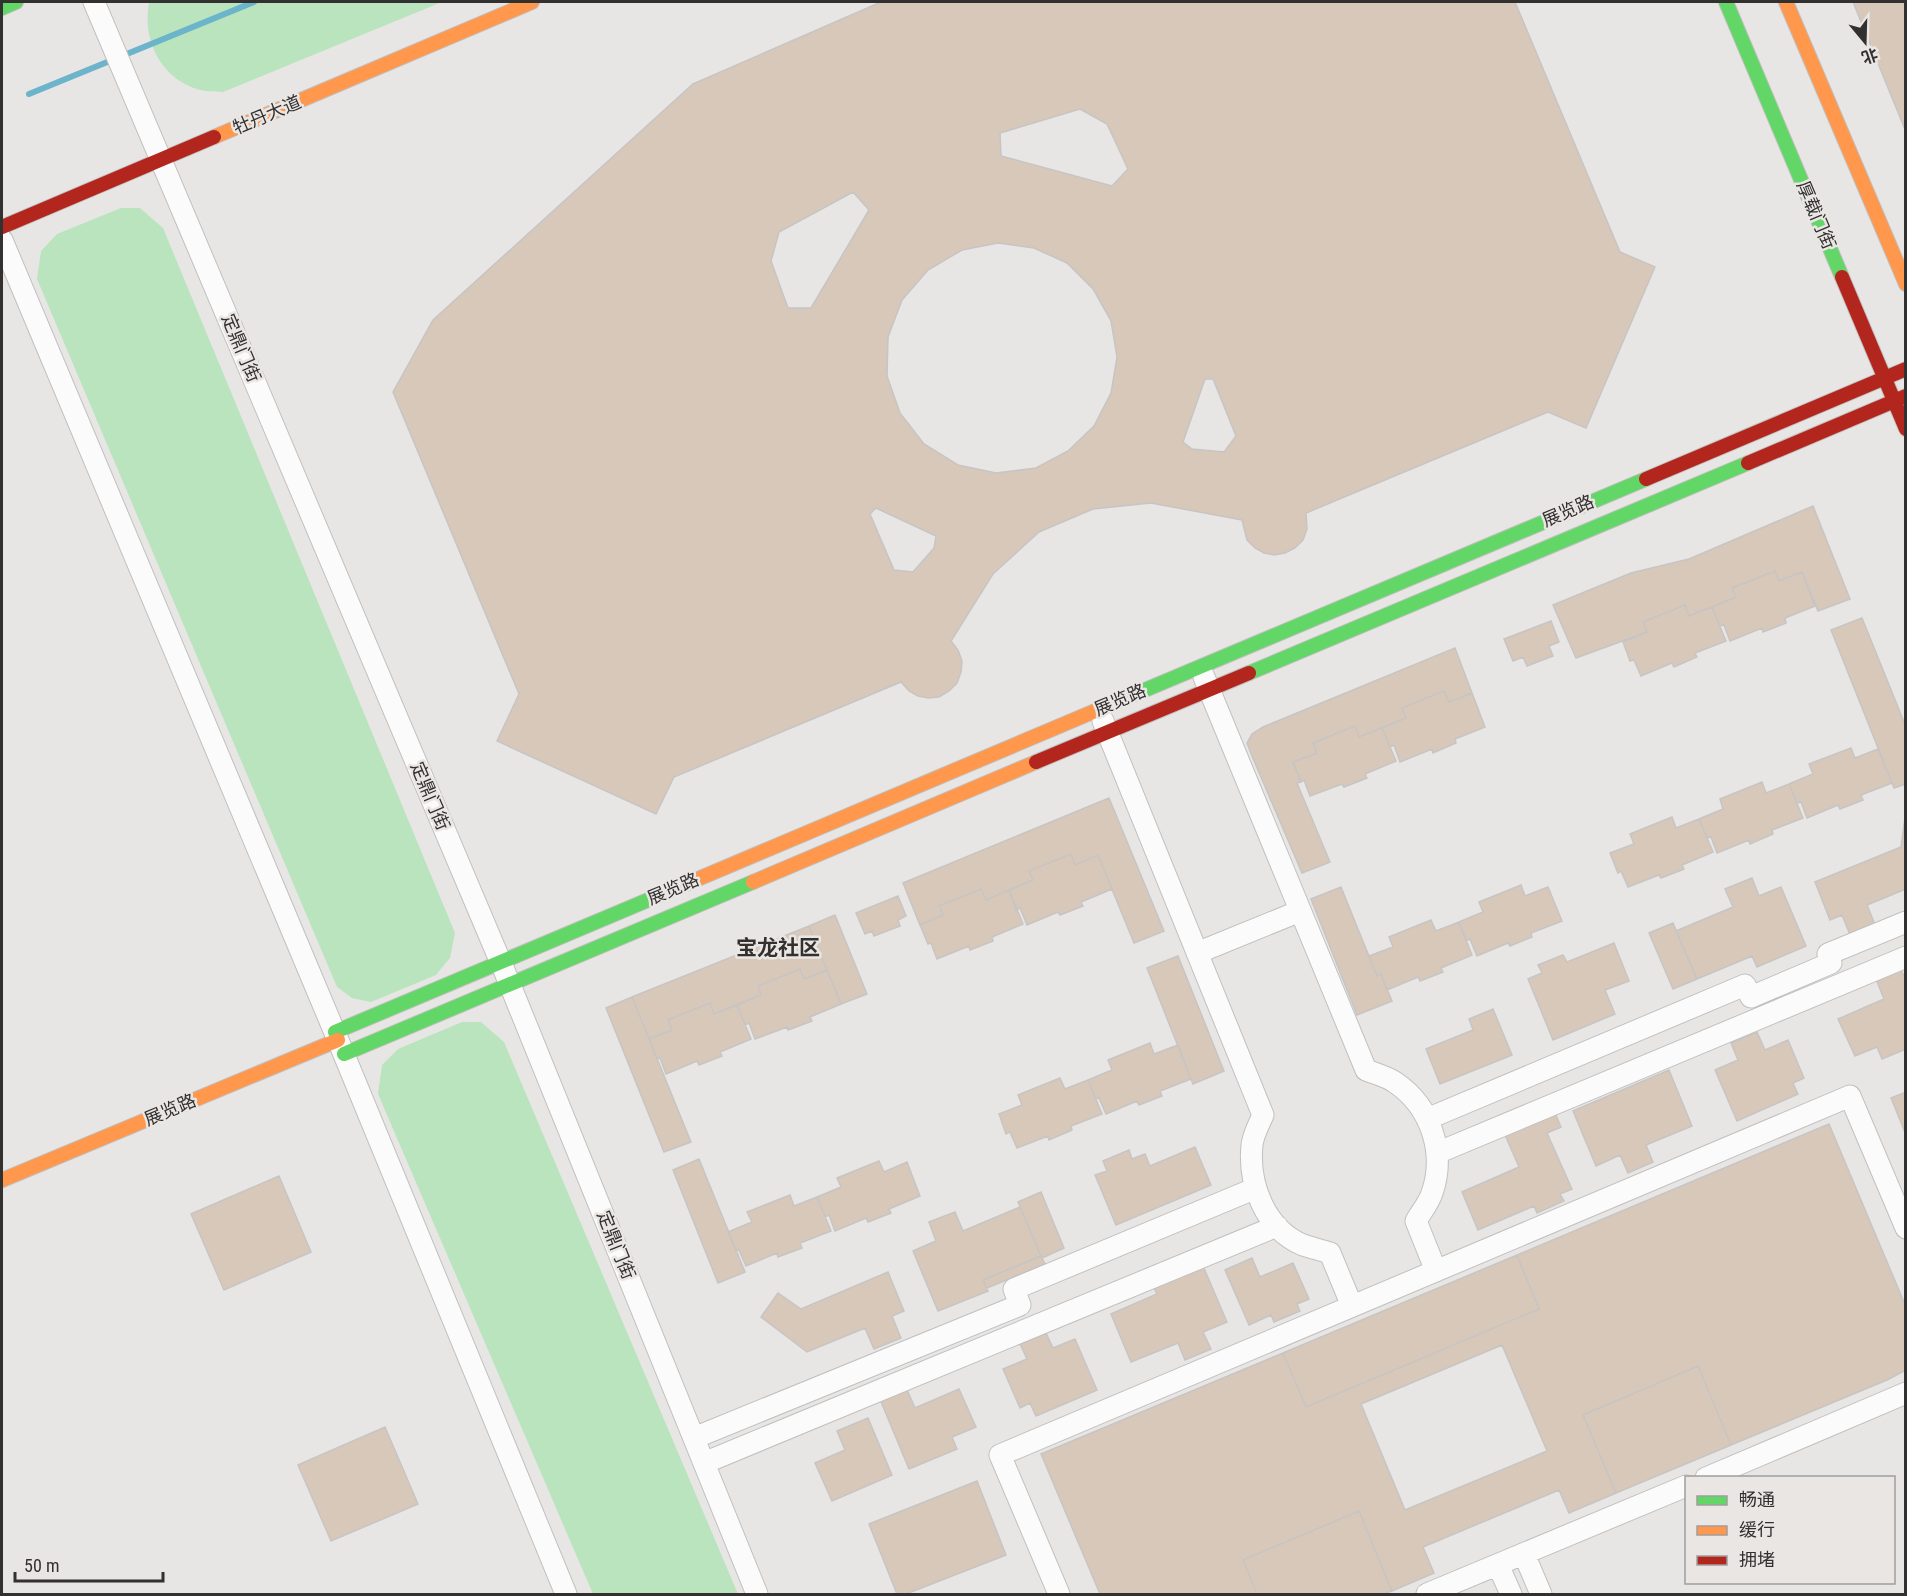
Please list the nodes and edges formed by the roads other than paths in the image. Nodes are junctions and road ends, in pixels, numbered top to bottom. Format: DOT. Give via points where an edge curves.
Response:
graph roads {
  1 [pos="16,2"];
  2 [pos="94,2"];
  3 [pos="532,2"];
  4 [pos="1726,2"];
  5 [pos="1786,2"];
  6 [pos="2,8"];
  7 [pos="161,160"];
  8 [pos="2,227"];
  9 [pos="2,240"];
  10 [pos="1905,284"];
  11 [pos="1905,369"];
  12 [pos="1884,378"];
  13 [pos="1900,398"];
  14 [pos="1905,429"];
  15 [pos="1200,668"];
  16 [pos="1209,690"];
  17 [pos="1099,709"];
  18 [pos="1108,732"];
  19 [pos="1300,912"];
  20 [pos="1905,922"];
  21 [pos="1197,953"];
  22 [pos="1905,957"];
  23 [pos="501,962"];
  24 [pos="510,985"];
  25 [pos="339,1042"];
  26 [pos="1427,1119"];
  27 [pos="1437,1153"];
  28 [pos="2,1180"];
  29 [pos="1256,1188"];
  30 [pos="1277,1226"];
  31 [pos="1905,1228"];
  32 [pos="1436,1271"];
  33 [pos="1352,1306"];
  34 [pos="1905,1393"];
  35 [pos="694,1438"];
  36 [pos="704,1463"];
  37 [pos="1711,1476"];
  38 [pos="1685,1486"];
  39 [pos="1524,1554"];
  40 [pos="1498,1565"];
  41 [pos="566,1594"];
  42 [pos="757,1594"];
  43 [pos="1059,1594"];
  44 [pos="1427,1594"];
  45 [pos="1511,1594"];
  46 [pos="1541,1594"];
  1 -- 6 [label="street"];
  2 -- 7 [label="street, 定鼎门街"];
  3 -- 7 [label="street, 牡丹大道"];
  4 -- 12 [label="street, 厚载门街"];
  5 -- 10 [label="street"];
  7 -- 8 [label="street, 牡丹大道"];
  7 -- 23 [label="street, 定鼎门街"];
  9 -- 25 [label="street"];
  11 -- 12 [label="street, 展览路"];
  12 -- 13 [label="street, 厚载门街"];
  12 -- 15 [label="street, 展览路"];
  13 -- 14 [label="street, 厚载门街"];
  13 -- 16 [label="street, 展览路"];
  15 -- 16 [label="street"];
  15 -- 17 [label="street, 展览路"];
  16 -- 18 [label="street, 展览路"];
  16 -- 19 [label="street"];
  17 -- 18 [label="street"];
  17 -- 23 [label="street, 展览路"];
  18 -- 21 [label="street"];
  18 -- 24 [label="street, 展览路"];
  19 -- 21 [label="street"];
  19 -- 26 [label="street" via="1366,1070 1395,1082 1419,1104"];
  20 -- 26 [label="street" via="1828,954 1831,963 1751,997 1745,985"];
  21 -- 29 [label="street" via="1263,1114 1252,1143 1251,1173"];
  22 -- 27 [label="street"];
  23 -- 24 [label="street, 定鼎门街"];
  23 -- 25 [label="street, 展览路"];
  24 -- 25 [label="street, 展览路"];
  24 -- 35 [label="street, 定鼎门街"];
  25 -- 28 [label="street, 展览路"];
  25 -- 41 [label="street"];
  26 -- 27 [label="street" via="1434,1132"];
  27 -- 32 [label="street" via="1432,1194 1416,1221"];
  29 -- 30 [label="street" via="1260,1202"];
  29 -- 35 [label="street" via="1014,1289 1020,1305"];
  30 -- 33 [label="street" via="1301,1244 1330,1253"];
  30 -- 36 [label="street"];
  31 -- 32 [label="street" via="1850,1096"];
  32 -- 33 [label="street"];
  33 -- 43 [label="street" via="1000,1455"];
  34 -- 37 [label="street"];
  35 -- 36 [label="street, 定鼎门街"];
  36 -- 42 [label="street, 定鼎门街"];
  38 -- 39 [label="street"];
  39 -- 40 [label="street"];
  39 -- 46 [label="street"];
  40 -- 44 [label="street"];
  40 -- 45 [label="street"];
}
